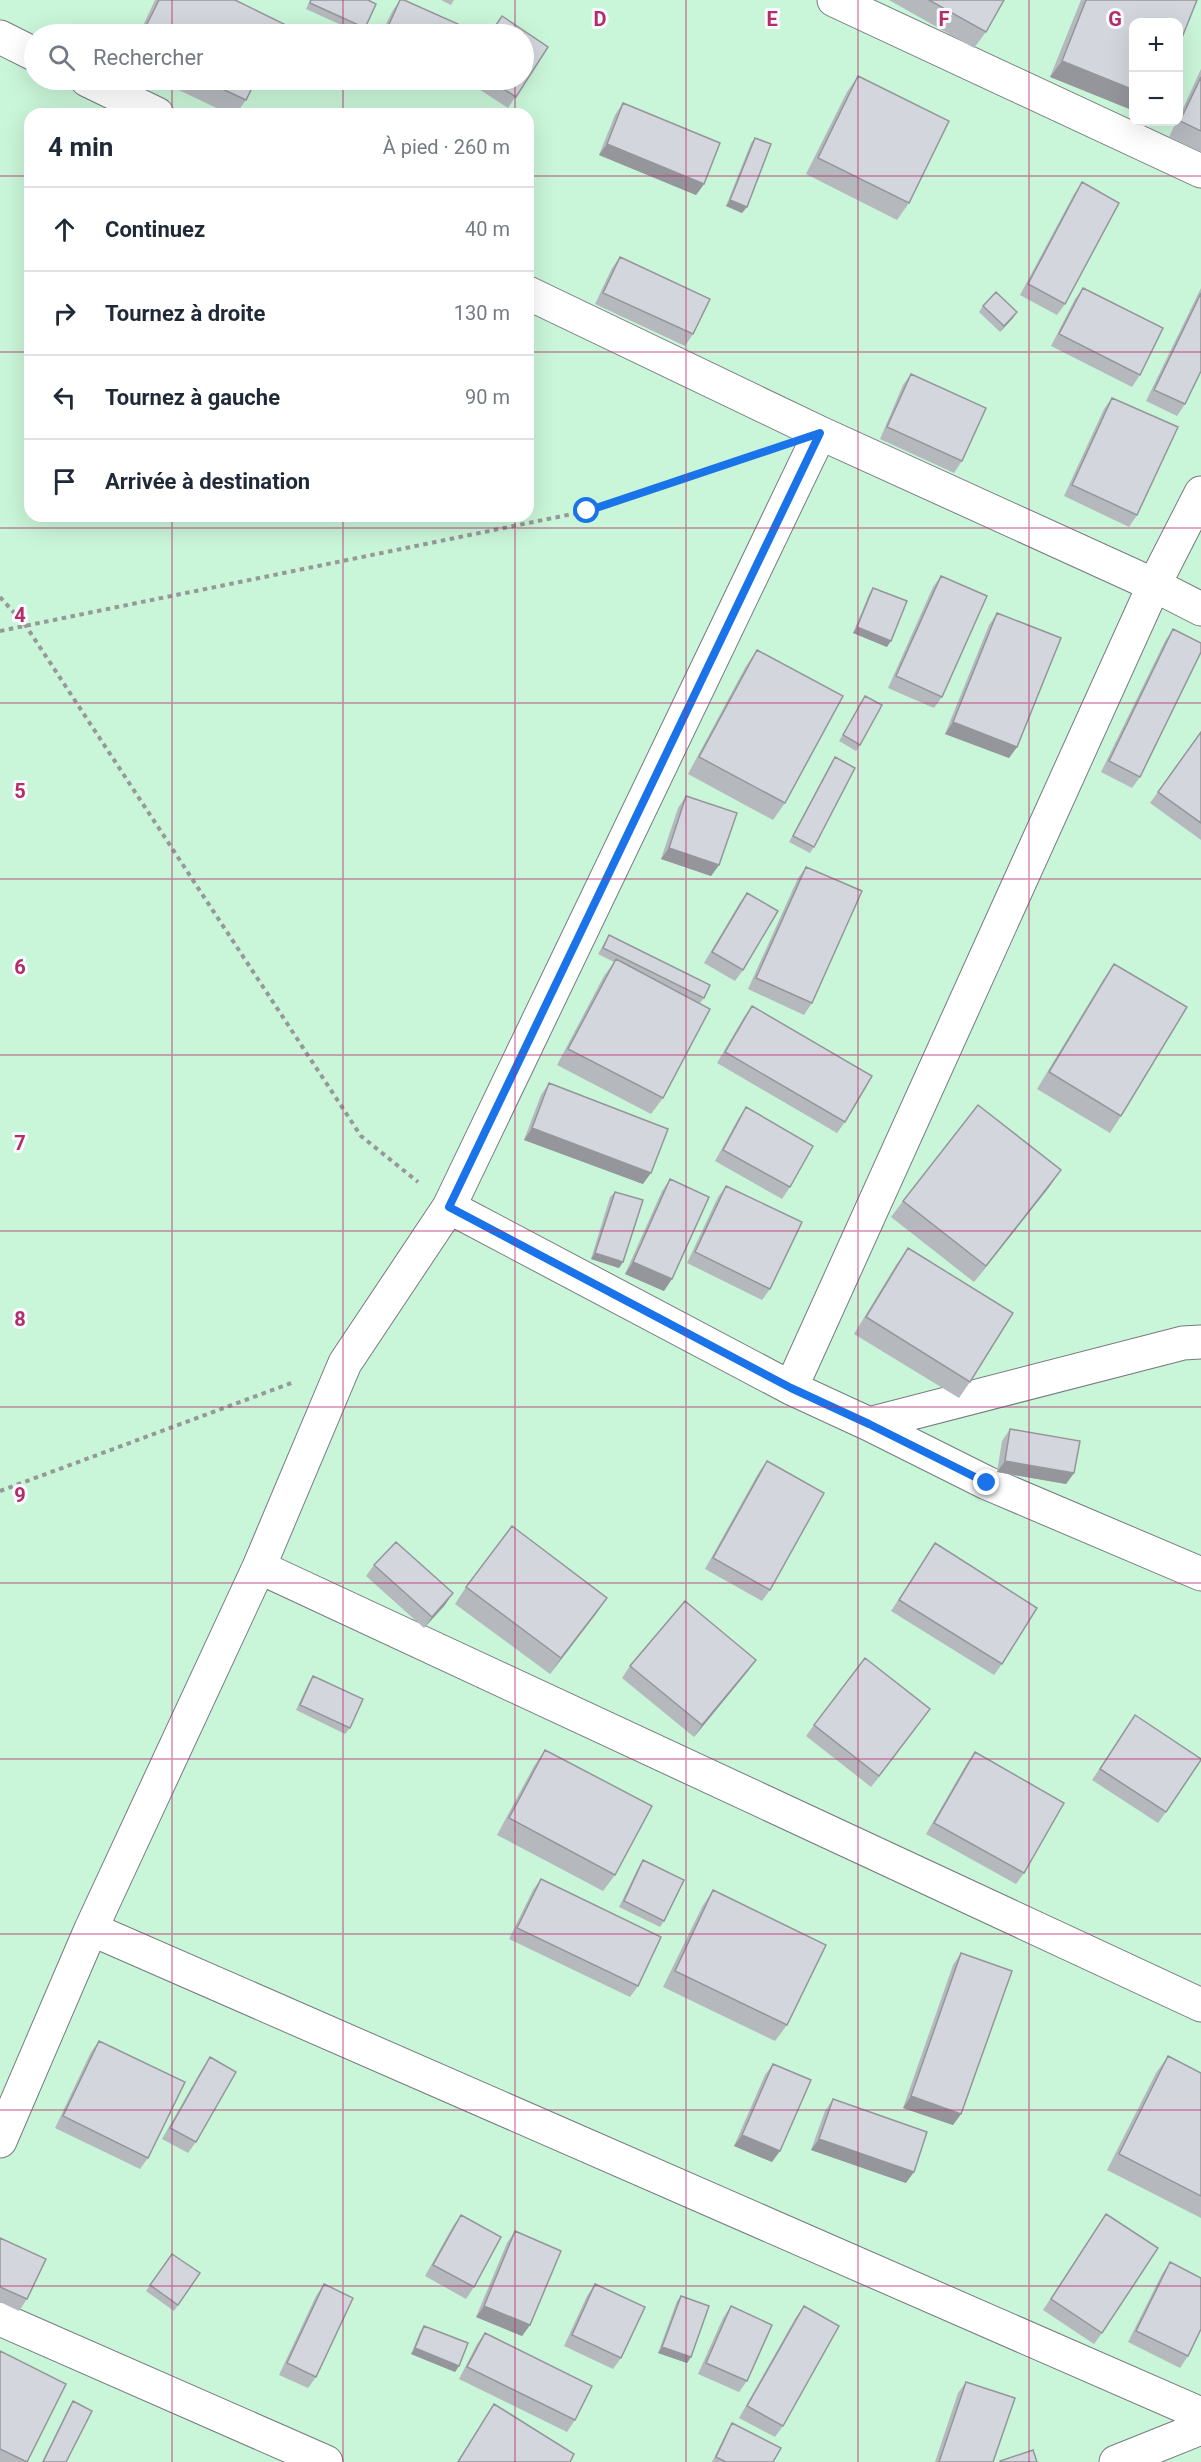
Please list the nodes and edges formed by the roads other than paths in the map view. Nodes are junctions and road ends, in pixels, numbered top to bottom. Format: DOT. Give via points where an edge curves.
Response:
graph roads {
  1 [pos="834,0"];
  2 [pos="0,37"];
  3 [pos="24,49"];
  4 [pos="108,90"];
  5 [pos="145,108"];
  6 [pos="1201,171"];
  7 [pos="534,296"];
  8 [pos="820,433"];
  9 [pos="1201,493"];
  10 [pos="1154,585"];
  11 [pos="1201,609"];
  12 [pos="449,1207"];
  13 [pos="1201,1342"];
  14 [pos="791,1388"];
  15 [pos="869,1424"];
  16 [pos="259,1567"];
  17 [pos="1201,1574"];
  18 [pos="91,1929"];
  19 [pos="1201,2005"];
  20 [pos="0,2140"];
  21 [pos="0,2319"];
  22 [pos="1201,2415"];
  23 [pos="1201,2428"];
  24 [pos="326,2462"];
  25 [pos="1116,2462"];
  1 -- 6 [label="street"];
  2 -- 3 [label="street"];
  4 -- 5 [label="street"];
  7 -- 8 [label="street"];
  8 -- 10 [label="street"];
  8 -- 12 [label="street"];
  9 -- 10 [label="street"];
  10 -- 11 [label="street"];
  10 -- 14 [label="street"];
  12 -- 14 [label="street"];
  12 -- 16 [label="street" via="345,1363"];
  13 -- 15 [label="street" via="1183,1343"];
  14 -- 15 [label="street"];
  15 -- 17 [label="street" via="987,1483"];
  16 -- 18 [label="street"];
  16 -- 19 [label="street"];
  18 -- 20 [label="street"];
  18 -- 22 [label="street"];
  21 -- 24 [label="street"];
  23 -- 25 [label="street"];
}
